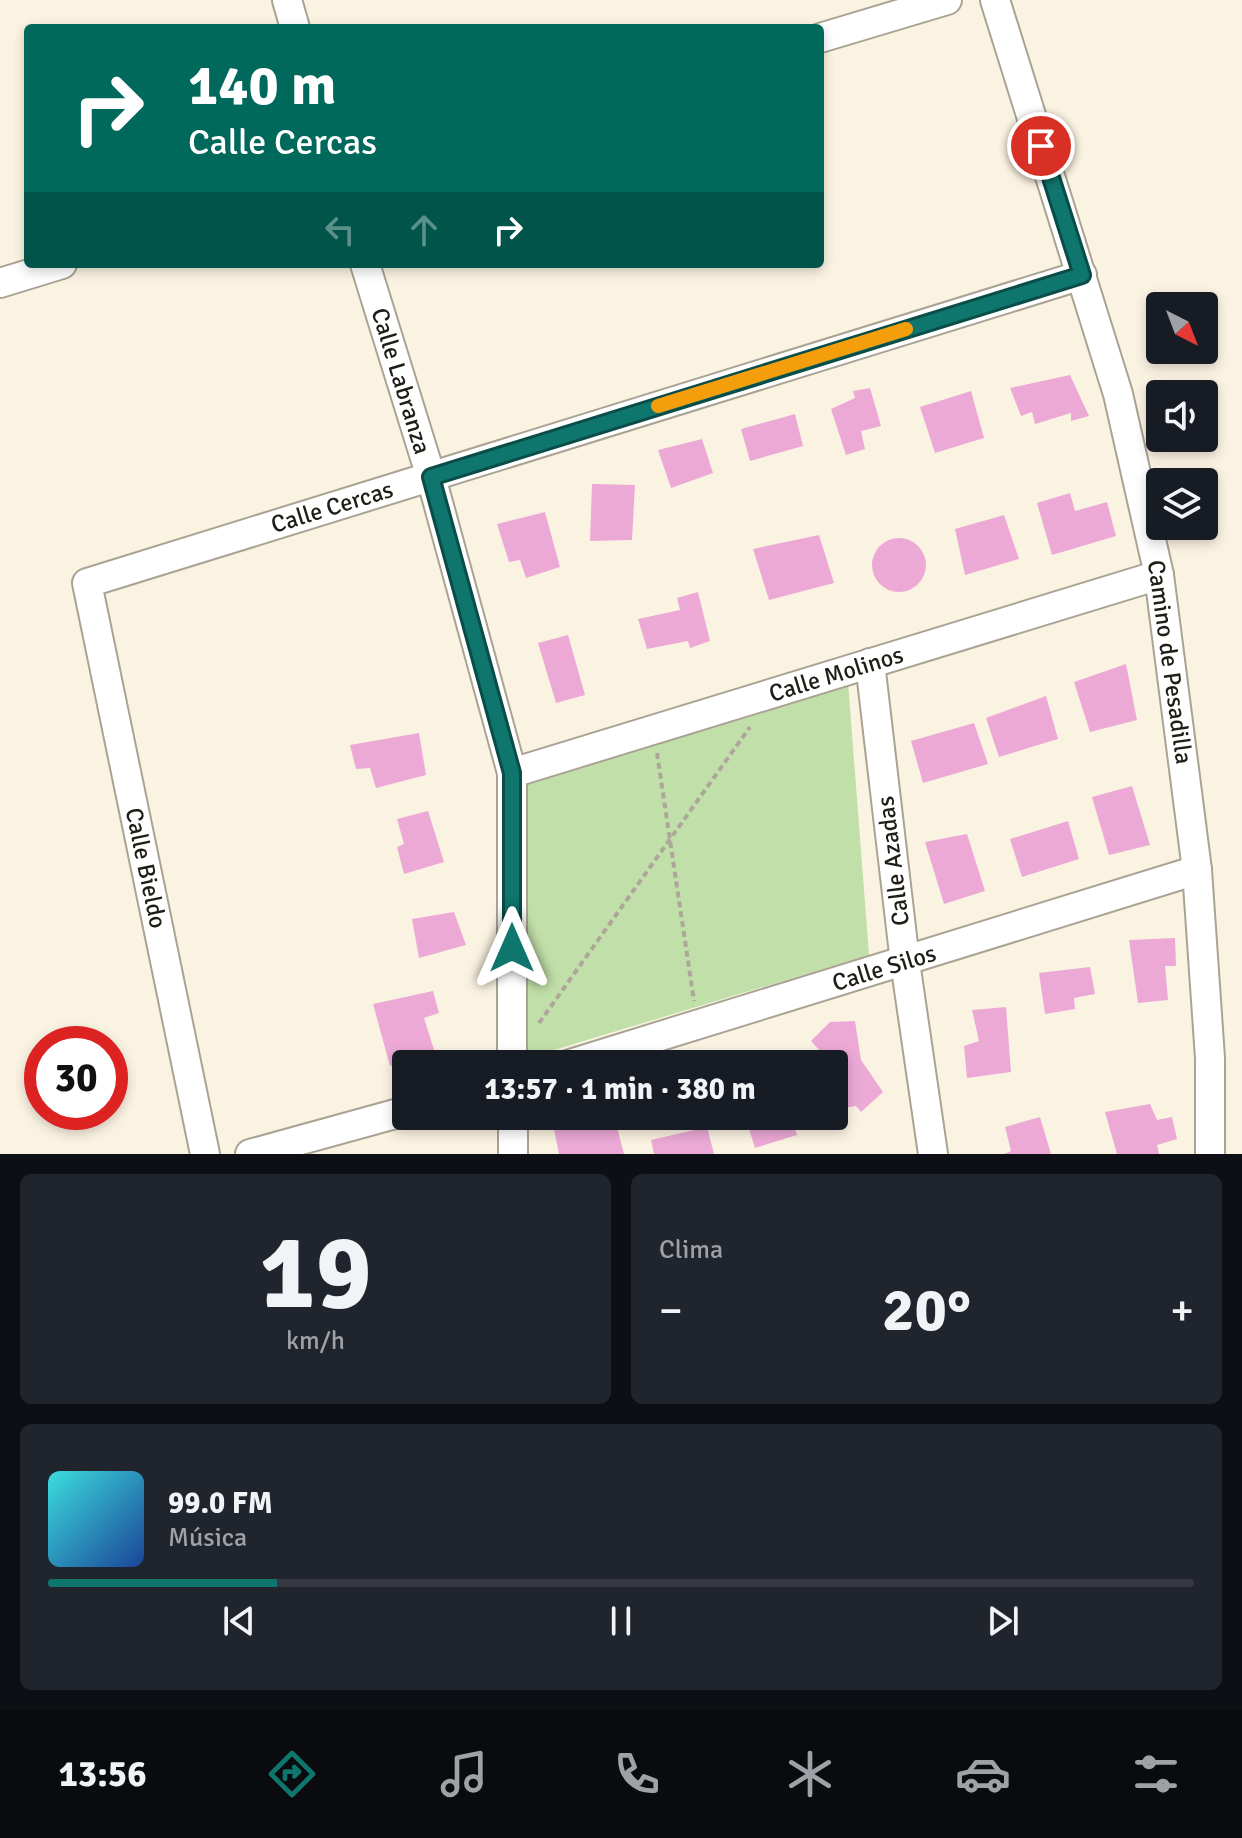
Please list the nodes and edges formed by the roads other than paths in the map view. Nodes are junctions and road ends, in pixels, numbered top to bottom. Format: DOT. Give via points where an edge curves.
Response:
graph roads {
  1 [pos="287,0"];
  2 [pos="947,0"];
  3 [pos="995,0"];
  4 [pos="294,24"];
  5 [pos="824,37"];
  6 [pos="49,268"];
  7 [pos="366,268"];
  8 [pos="1082,275"];
  9 [pos="0,283"];
  10 [pos="431,477"];
  11 [pos="1159,575"];
  12 [pos="87,583"];
  13 [pos="870,663"];
  14 [pos="512,773"];
  15 [pos="1197,870"];
  16 [pos="905,962"];
  17 [pos="512,1050"];
  18 [pos="616,1050"];
  19 [pos="392,1115"];
  20 [pos="513,1130"];
  21 [pos="205,1154"];
  22 [pos="250,1154"];
  23 [pos="513,1154"];
  24 [pos="933,1154"];
  25 [pos="1210,1154"];
  1 -- 4 [label="street"];
  2 -- 5 [label="street"];
  3 -- 8 [label="street, Camino de Pesadilla"];
  6 -- 9 [label="street"];
  7 -- 10 [label="street, Calle Labranza"];
  8 -- 10 [label="street, Calle Cercas"];
  8 -- 11 [label="street, Camino de Pesadilla" via="1118,394"];
  10 -- 12 [label="street, Calle Cercas"];
  10 -- 14 [label="street, Calle Labranza"];
  11 -- 13 [label="street, Calle Molinos"];
  11 -- 15 [label="street, Camino de Pesadilla"];
  12 -- 21 [label="street, Calle Bieldo"];
  13 -- 14 [label="street, Calle Molinos"];
  13 -- 16 [label="street, Calle Azadas"];
  14 -- 17 [label="street, Calle Labranza"];
  15 -- 16 [label="street, Calle Silos"];
  15 -- 25 [label="street, Camino de Pesadilla" via="1210,1058"];
  16 -- 18 [label="street, Calle Silos"];
  16 -- 24 [label="street, Calle Azadas"];
  19 -- 22 [label="street"];
  20 -- 23 [label="street"];
}
